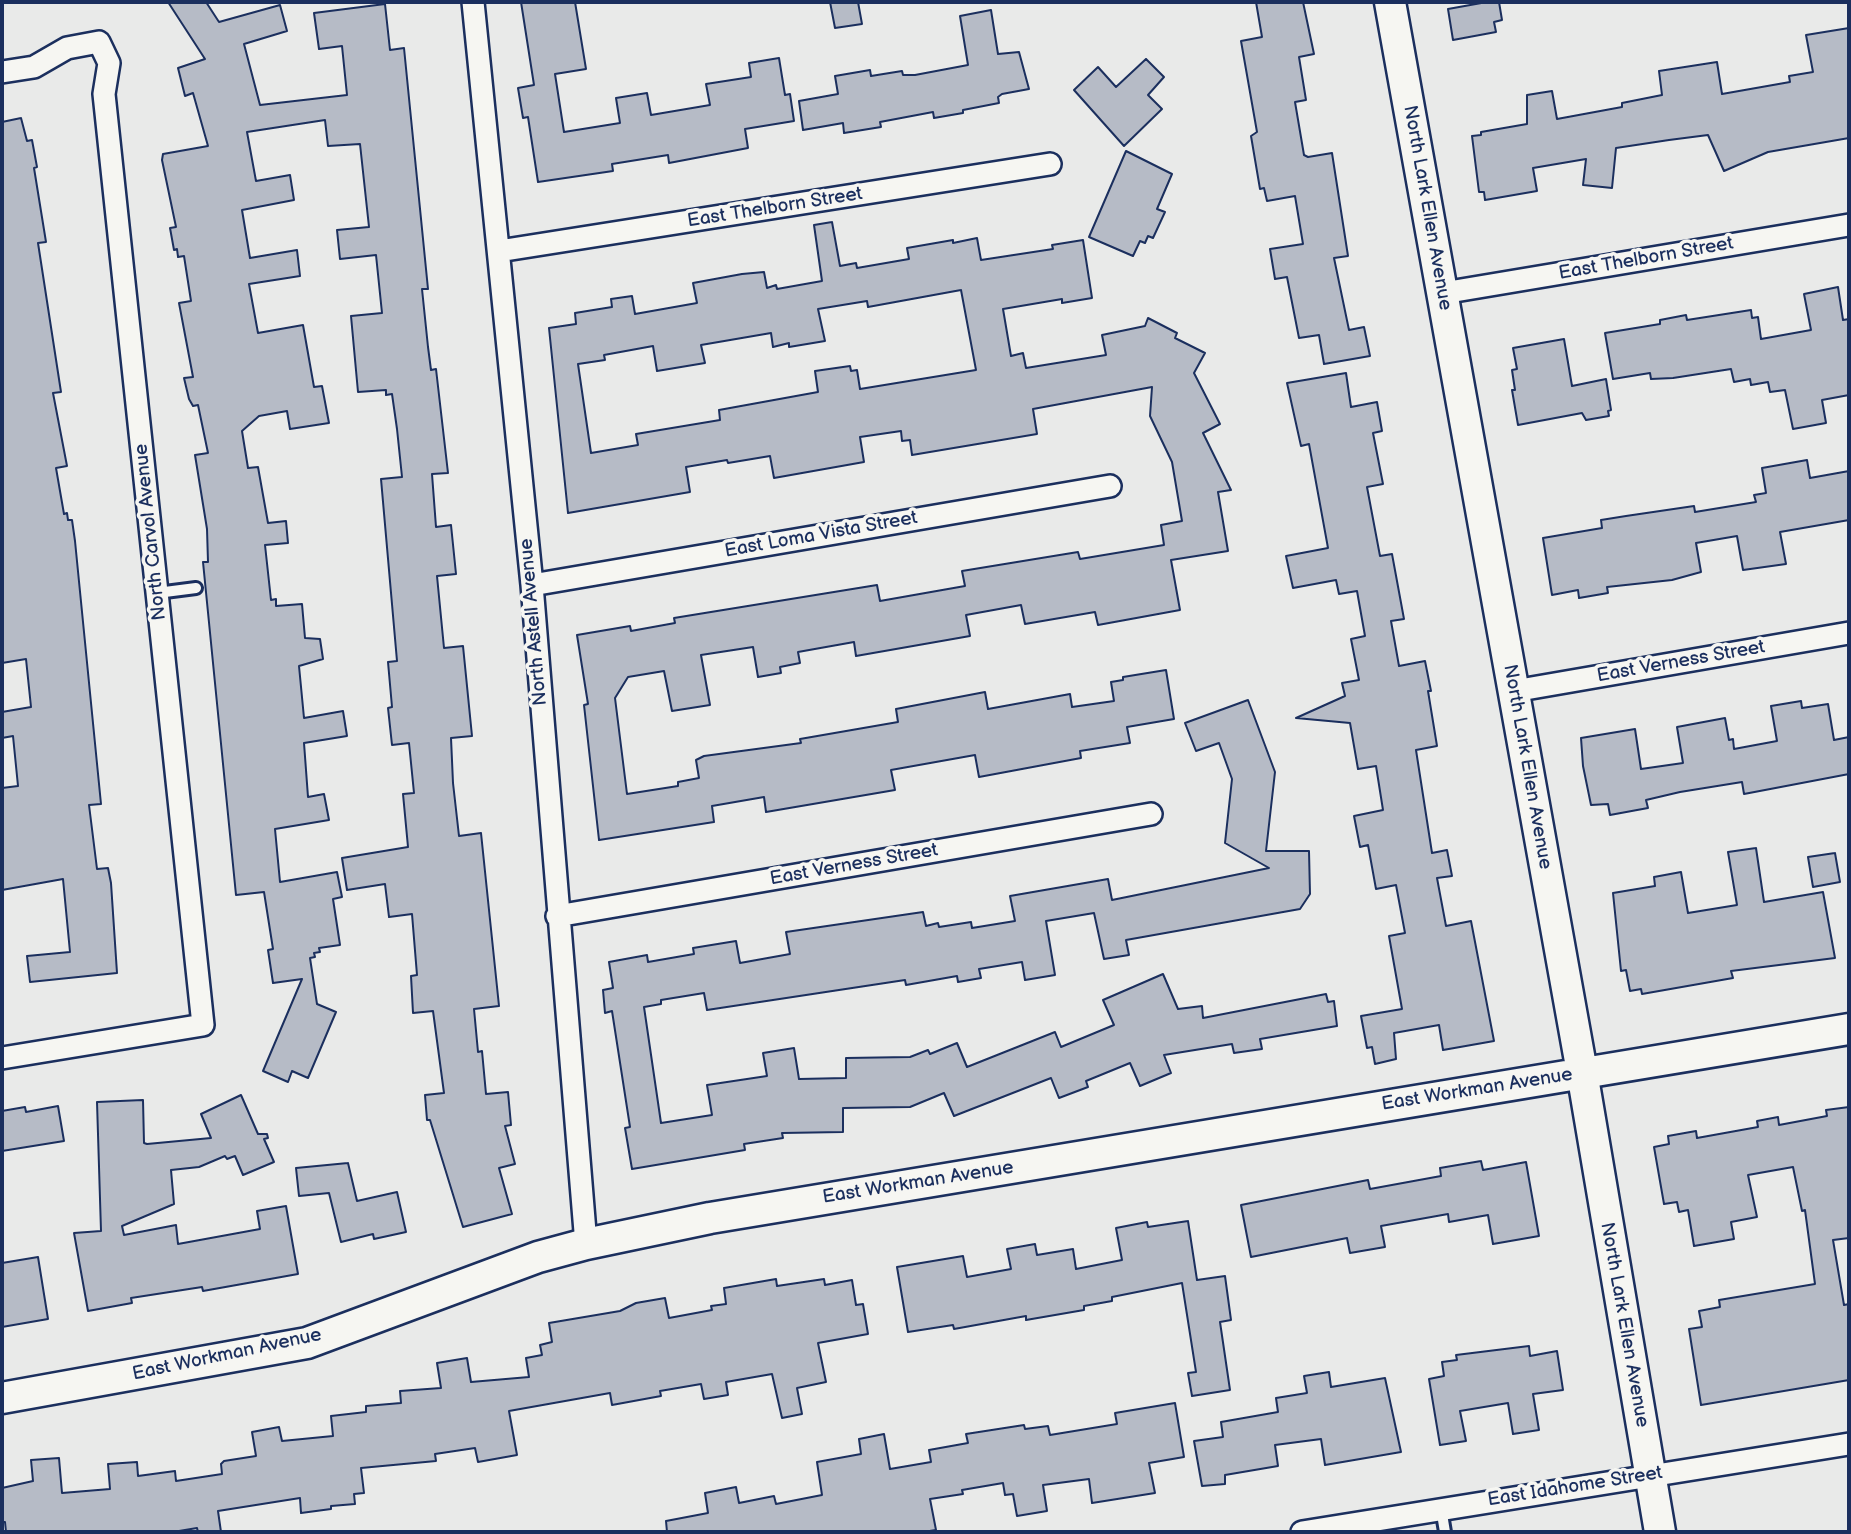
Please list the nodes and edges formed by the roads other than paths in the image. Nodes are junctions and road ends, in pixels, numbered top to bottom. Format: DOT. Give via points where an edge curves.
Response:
graph roads {
  1 [pos="473,2"];
  2 [pos="1390,2"];
  3 [pos="2,72"];
  4 [pos="1050,164"];
  5 [pos="1849,225"];
  6 [pos="499,251"];
  7 [pos="1443,293"];
  8 [pos="1110,486"];
  9 [pos="532,584"];
  10 [pos="196,588"];
  11 [pos="157,593"];
  12 [pos="1849,633"];
  13 [pos="1514,691"];
  14 [pos="1151,814"];
  15 [pos="557,916"];
  16 [pos="1849,1029"];
  17 [pos="2,1058"];
  18 [pos="1581,1072"];
  19 [pos="586,1244"];
  20 [pos="2,1398"];
  21 [pos="1849,1444"];
  22 [pos="1650,1476"];
  23 [pos="1441,1508"];
  24 [pos="1302,1532"];
  25 [pos="1445,1532"];
  26 [pos="1660,1532"];
  1 -- 6 [label="street, North Astell Avenue"];
  2 -- 7 [label="street, North Lark Ellen Avenue"];
  3 -- 11 [label="street, North Carvol Avenue" via="34,67 67,48 99,42 109,63 104,94"];
  4 -- 6 [label="street, East Thelborn Street"];
  5 -- 7 [label="street, East Thelborn Street"];
  6 -- 9 [label="street, North Astell Avenue"];
  7 -- 13 [label="street, North Lark Ellen Avenue"];
  8 -- 9 [label="street, East Loma Vista Street"];
  9 -- 15 [label="street, North Astell Avenue"];
  10 -- 11 [label="lane"];
  11 -- 17 [label="street, North Carvol Avenue" via="203,1025"];
  12 -- 13 [label="street, East Verness Street"];
  13 -- 18 [label="street, North Lark Ellen Avenue"];
  14 -- 15 [label="street, East Verness Street"];
  15 -- 19 [label="street, North Astell Avenue"];
  16 -- 18 [label="street, East Workman Avenue"];
  18 -- 19 [label="street, East Workman Avenue" via="710,1218"];
  18 -- 22 [label="street, North Lark Ellen Avenue"];
  19 -- 20 [label="street, East Workman Avenue" via="538,1257 307,1343"];
  21 -- 22 [label="street, East Idahome Street"];
  22 -- 23 [label="street, East Idahome Street"];
  22 -- 26 [label="street, North Lark Ellen Avenue"];
  23 -- 24 [label="street, East Idahome Street"];
  23 -- 25 [label="lane"];
}
